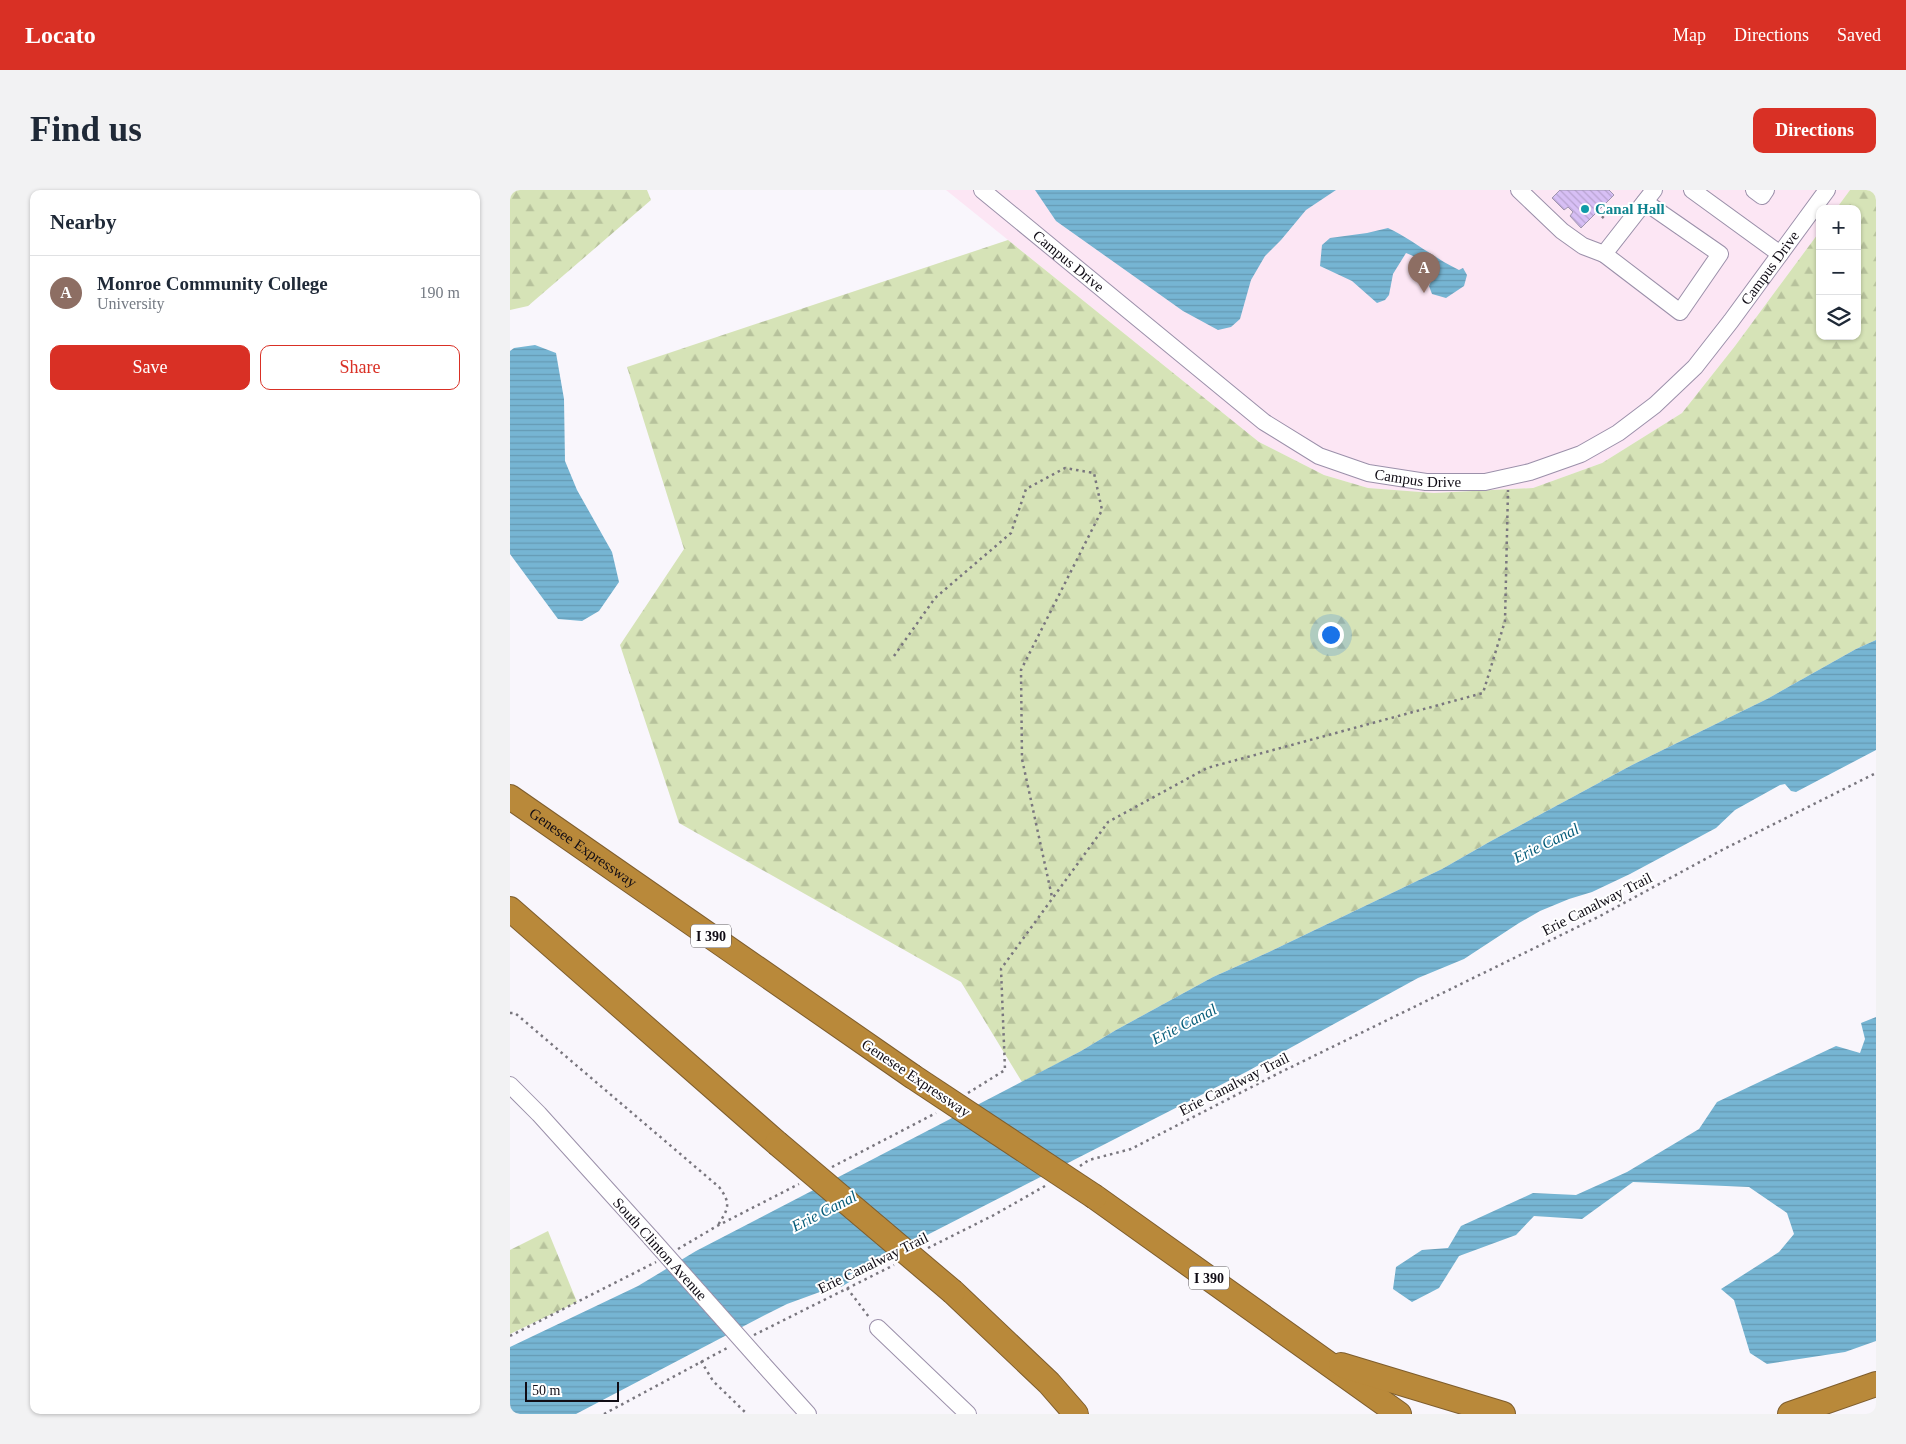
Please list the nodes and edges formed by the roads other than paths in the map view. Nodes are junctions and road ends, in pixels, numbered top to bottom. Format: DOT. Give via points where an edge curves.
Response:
graph roads {
  1 [pos="982,190"];
  2 [pos="1519,190"];
  3 [pos="1692,190"];
  4 [pos="1754,190"];
  5 [pos="1766,190"];
  6 [pos="1827,190"];
  7 [pos="1649,196"];
  8 [pos="1604,254"];
  9 [pos="1780,254"];
  10 [pos="510,797"];
  11 [pos="510,909"];
  12 [pos="510,1085"];
  13 [pos="878,1328"];
  14 [pos="1322,1359"];
  15 [pos="1876,1384"];
  16 [pos="808,1414"];
  17 [pos="968,1414"];
  18 [pos="1076,1414"];
  19 [pos="1398,1414"];
  20 [pos="1504,1414"];
  21 [pos="1790,1414"];
  1 -- 9 [label="street, Campus Drive" via="1264,422 1319,456 1368,473 1426,482 1485,482 1530,472 1581,454 1618,433 1695,367"];
  2 -- 8 [label="street" via="1562,231 1583,246"];
  3 -- 9 [label="street"];
  4 -- 5 [label="street" via="1762,196"];
  6 -- 9 [label="street, Campus Drive"];
  7 -- 8 [label="street"];
  7 -- 8 [label="street" via="1720,254 1680,312"];
  10 -- 14 [label="highway, Genesee Expressway / I 390, bridge" via="912,1076 1095,1198"];
  11 -- 18 [label="highway, bridge" via="953,1292 1049,1383"];
  12 -- 16 [label="street, South Clinton Avenue, bridge"];
  13 -- 17 [label="street"];
  14 -- 19 [label="highway, Genesee Expressway"];
  14 -- 20 [label="highway, I 390"];
  15 -- 21 [label="highway"];
}
